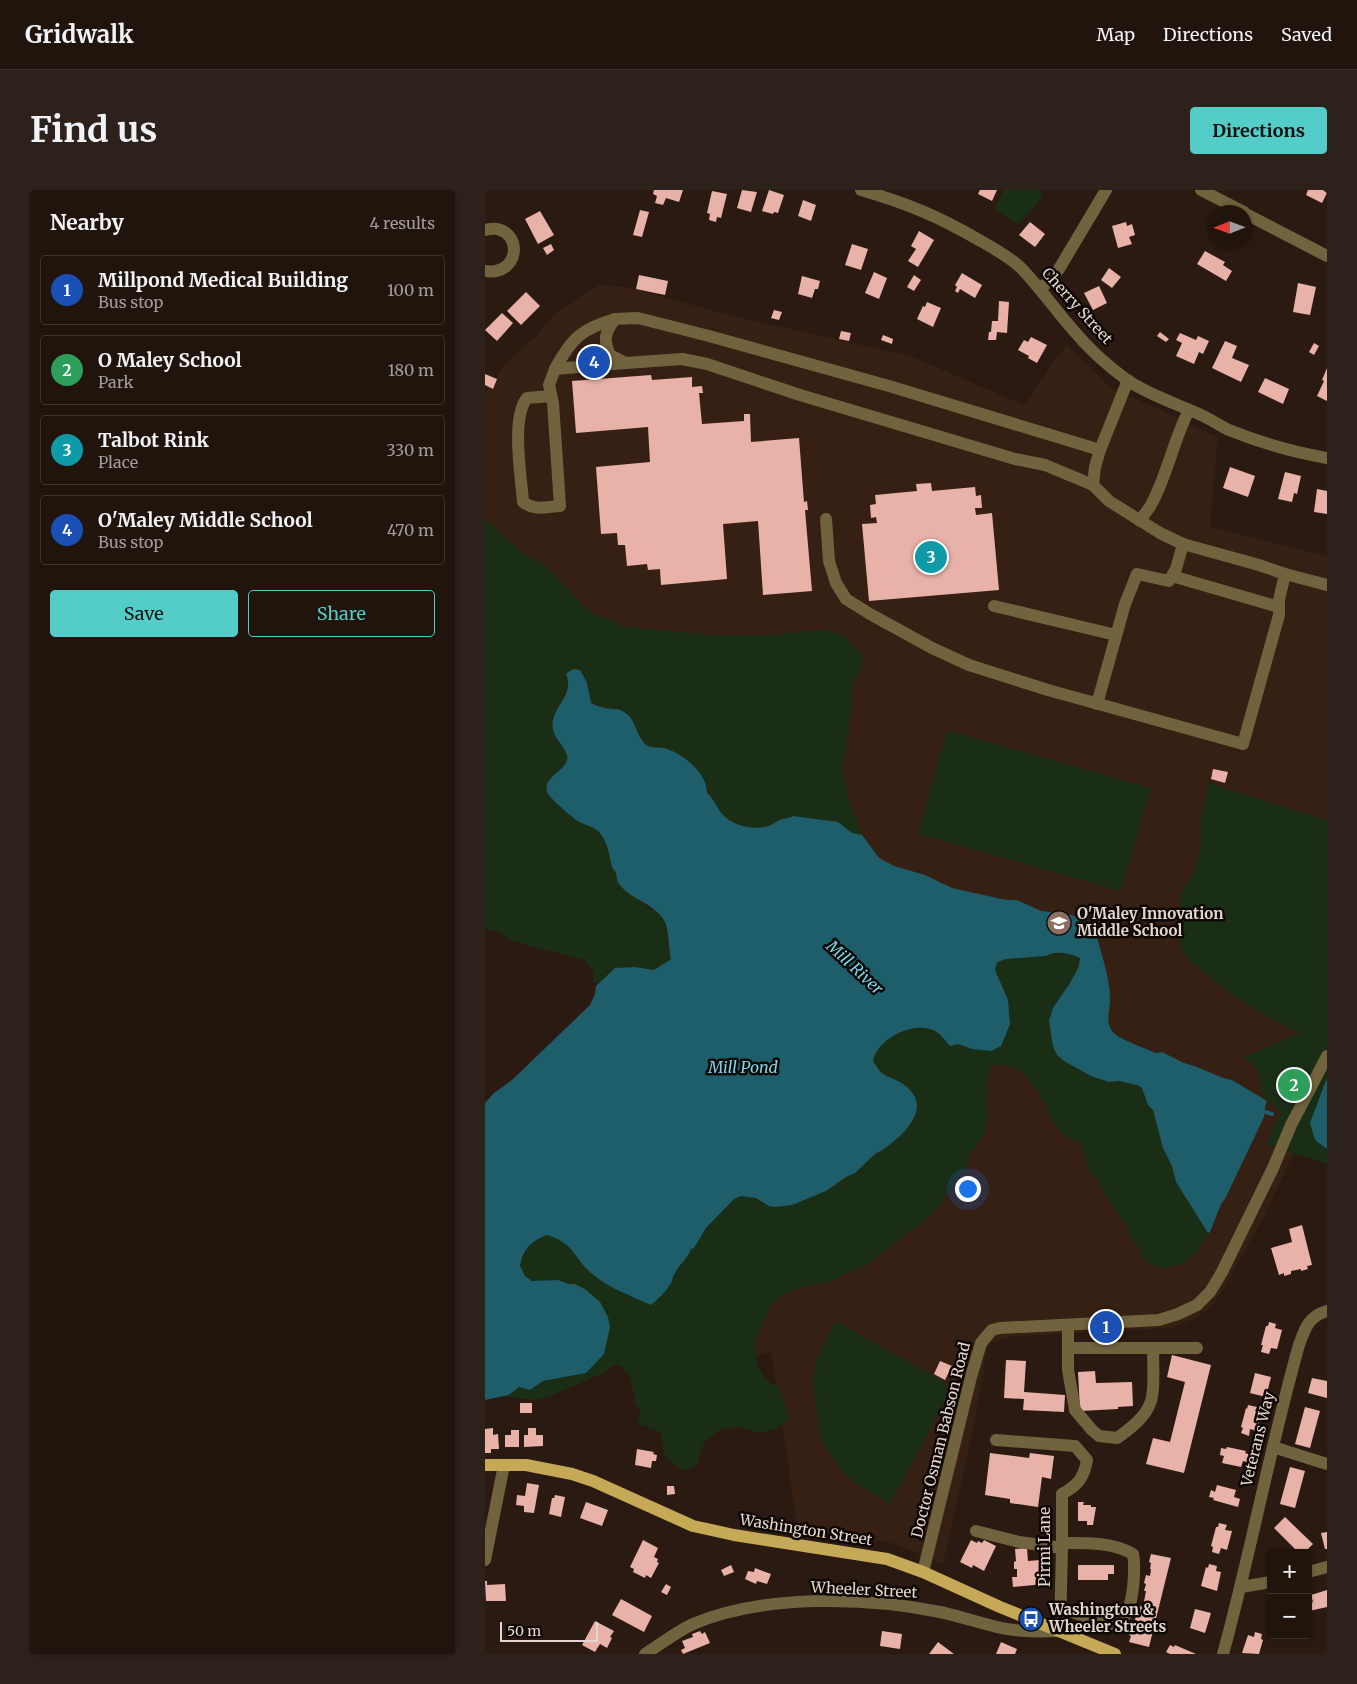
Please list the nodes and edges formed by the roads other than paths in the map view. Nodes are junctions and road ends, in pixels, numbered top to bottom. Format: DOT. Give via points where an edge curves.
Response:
graph roads {
  1 [pos="861,190"];
  2 [pos="1106,190"];
  3 [pos="1201,190"];
  4 [pos="1229,205"];
  5 [pos="1252,217"];
  6 [pos="485,230"];
  7 [pos="1327,256"];
  8 [pos="485,271"];
  9 [pos="1040,289"];
  10 [pos="615,319"];
  11 [pos="626,363"];
  12 [pos="555,369"];
  13 [pos="1128,380"];
  14 [pos="551,396"];
  15 [pos="1189,410"];
  16 [pos="1100,450"];
  17 [pos="1327,458"];
  18 [pos="1093,485"];
  19 [pos="826,518"];
  20 [pos="1140,520"];
  21 [pos="1183,544"];
  22 [pos="1285,574"];
  23 [pos="1172,576"];
  24 [pos="1327,585"];
  25 [pos="994,606"];
  26 [pos="1279,607"];
  27 [pos="1116,635"];
  28 [pos="1097,704"];
  29 [pos="1327,1056"];
  30 [pos="1327,1311"];
  31 [pos="1068,1326"];
  32 [pos="1068,1348"];
  33 [pos="1197,1348"];
  34 [pos="1153,1349"];
  35 [pos="996,1440"];
  36 [pos="1273,1447"];
  37 [pos="1327,1464"];
  38 [pos="485,1465"];
  39 [pos="503,1465"];
  40 [pos="976,1531"];
  41 [pos="1062,1545"];
  42 [pos="485,1560"];
  43 [pos="1327,1567"];
  44 [pos="1312,1571"];
  45 [pos="923,1572"];
  46 [pos="1267,1583"];
  47 [pos="1241,1586"];
  48 [pos="1061,1608"];
  49 [pos="1060,1631"];
  50 [pos="645,1654"];
  51 [pos="1115,1654"];
  52 [pos="1223,1654"];
  1 -- 9 [label="street, Cherry Street" via="928,212 956,227 1002,253"];
  2 -- 9 [label="street" via="1059,268"];
  3 -- 4 [label="street"];
  5 -- 7 [label="street"];
  6 -- 8 [label="street" via="498,229 510,236 515,247 512,260 505,269"];
  9 -- 13 [label="street, Cherry Street" via="1075,333"];
  10 -- 11 [label="street" via="607,329 605,340 610,355"];
  10 -- 12 [label="street" via="589,327 579,335 566,349"];
  10 -- 16 [label="street" via="638,318 709,336"];
  11 -- 12 [label="street"];
  11 -- 18 [label="street" via="682,359 707,364 800,395 1045,465"];
  12 -- 14 [label="street" via="549,385"];
  13 -- 15 [label="street, Cherry Street"];
  13 -- 16 [label="street"];
  14 -- 14 [label="street" via="527,398 519,414 523,502 536,508 560,506"];
  15 -- 17 [label="street, Cherry Street" via="1262,443"];
  15 -- 20 [label="street" via="1159,489"];
  16 -- 18 [label="street"];
  18 -- 20 [label="street" via="1109,501"];
  19 -- 28 [label="street" via="829,561 836,583 846,599 932,648 969,665"];
  20 -- 21 [label="street"];
  21 -- 22 [label="street"];
  21 -- 23 [label="street"];
  22 -- 24 [label="street"];
  22 -- 26 [label="street"];
  23 -- 26 [label="street"];
  23 -- 27 [label="street" via="1169,581 1137,574"];
  25 -- 27 [label="street"];
  26 -- 28 [label="street" via="1243,744"];
  27 -- 28 [label="street"];
  29 -- 31 [label="street, Doctor Osman Babson Road" via="1210,1292 1197,1305 1159,1320"];
  30 -- 36 [label="street, Veterans Way" via="1307,1323"];
  31 -- 32 [label="street"];
  31 -- 45 [label="street, Doctor Osman Babson Road" via="1000,1328 991,1330 981,1343"];
  32 -- 34 [label="street"];
  32 -- 34 [label="street" via="1075,1410 1095,1433 1108,1438 1117,1438 1138,1422 1152,1400"];
  33 -- 34 [label="street"];
  35 -- 41 [label="street, Pirmi Lane" via="1075,1446 1087,1460 1084,1474 1062,1494"];
  36 -- 37 [label="street"];
  36 -- 47 [label="street, Veterans Way"];
  38 -- 39 [label="main road, Washington Street"];
  39 -- 42 [label="street"];
  39 -- 45 [label="main road, Washington Street" via="526,1465 572,1474 693,1526 887,1559"];
  40 -- 41 [label="street" via="1019,1542"];
  41 -- 48 [label="street, Pirmi Lane"];
  41 -- 48 [label="street" via="1111,1545 1125,1549 1133,1554 1135,1574 1128,1612 1123,1621 1114,1624"];
  43 -- 44 [label="street"];
  45 -- 49 [label="main road, Washington Street"];
  46 -- 47 [label="street"];
  47 -- 52 [label="street, Veterans Way"];
  48 -- 49 [label="street, Pirmi Lane"];
  49 -- 50 [label="street, Wheeler Street" via="1025,1631 940,1612 882,1604 773,1604 693,1624"];
  49 -- 51 [label="main road, Washington Street"];
}
